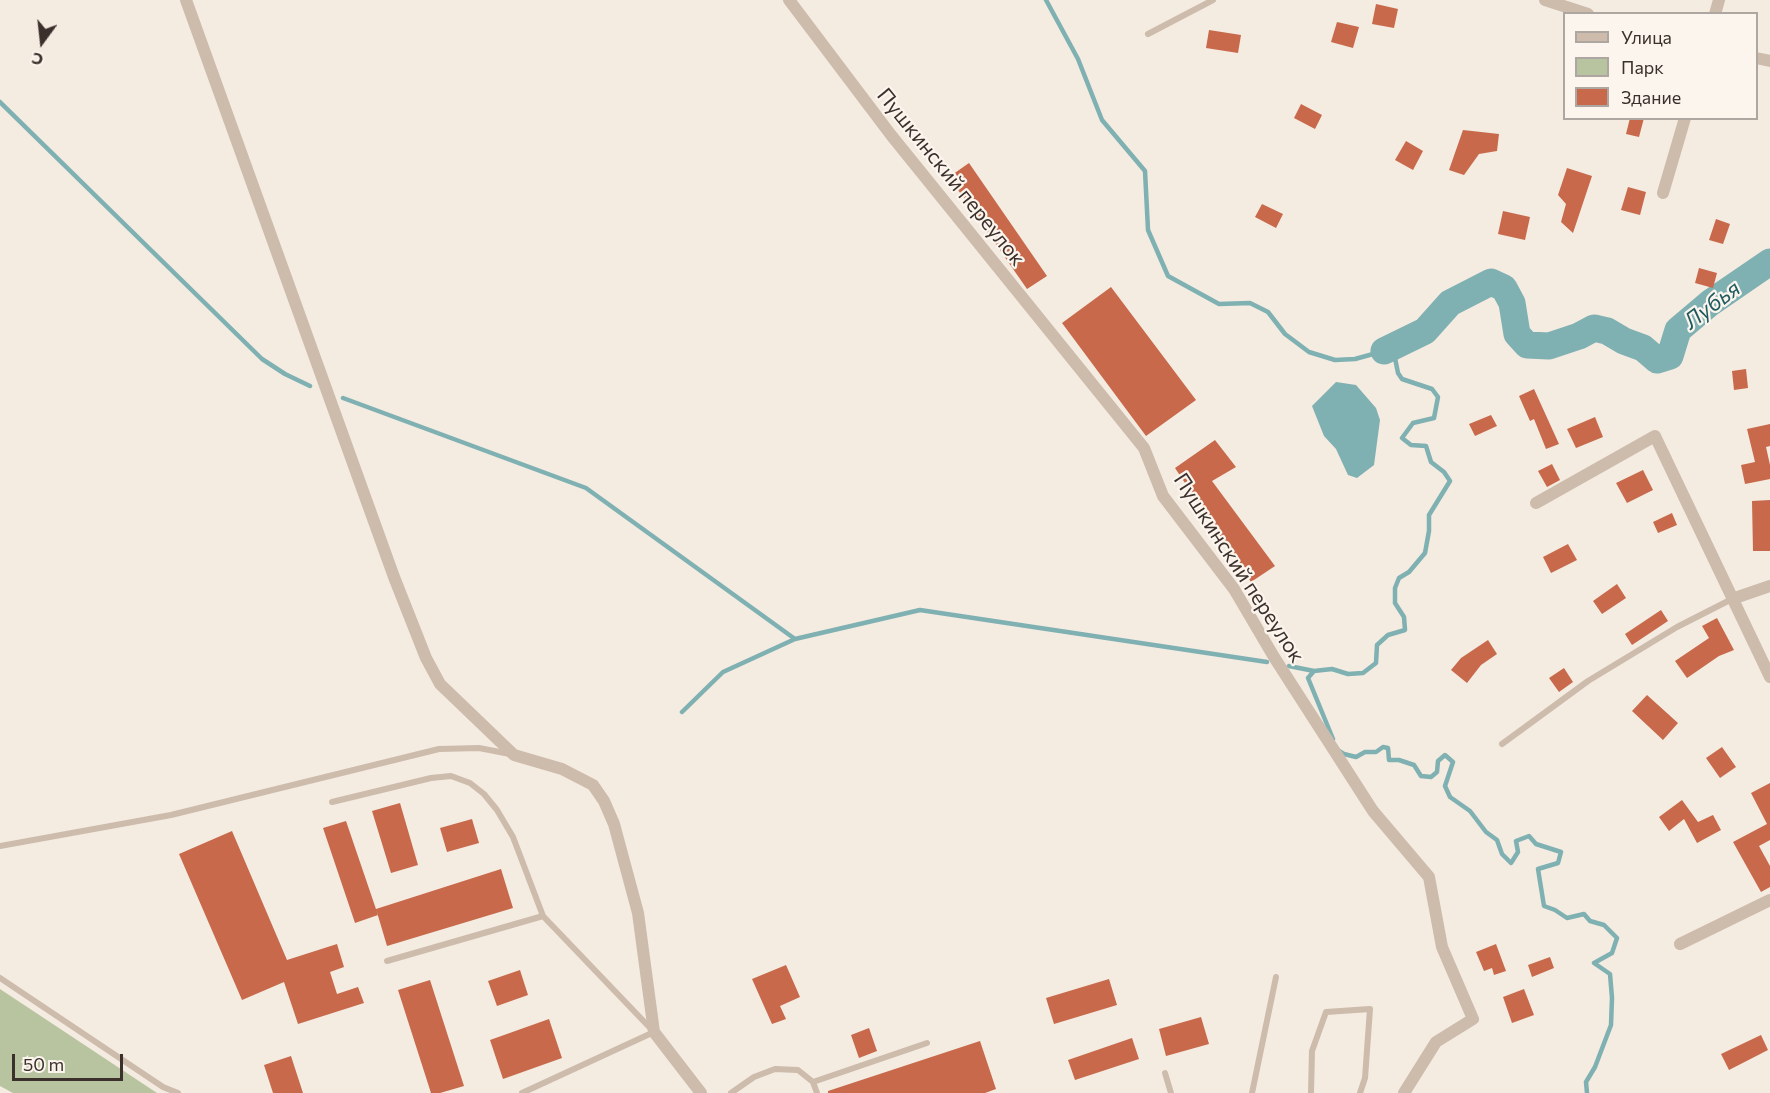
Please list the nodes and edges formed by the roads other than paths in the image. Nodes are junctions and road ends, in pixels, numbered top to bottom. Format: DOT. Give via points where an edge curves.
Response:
graph roads {
  1 [pos="186,0"];
  2 [pos="789,0"];
  3 [pos="1213,0"];
  4 [pos="1545,0"];
  5 [pos="1582,12"];
  6 [pos="1148,34"];
  7 [pos="1684,120"];
  8 [pos="1663,193"];
  9 [pos="1536,503"];
  10 [pos="1770,586"];
  11 [pos="1732,599"];
  12 [pos="1770,677"];
  13 [pos="1502,744"];
  14 [pos="514,754"];
  15 [pos="332,802"];
  16 [pos="0,846"];
  17 [pos="1770,900"];
  18 [pos="543,916"];
  19 [pos="1680,944"];
  20 [pos="387,961"];
  21 [pos="1276,977"];
  22 [pos="0,978"];
  23 [pos="654,1032"];
  24 [pos="927,1042"];
  25 [pos="1165,1073"];
  26 [pos="813,1082"];
  27 [pos="178,1093"];
  28 [pos="522,1093"];
  29 [pos="701,1093"];
  30 [pos="731,1093"];
  31 [pos="817,1093"];
  32 [pos="1171,1093"];
  33 [pos="1252,1093"];
  34 [pos="1311,1093"];
  35 [pos="1360,1093"];
  36 [pos="1404,1093"];
  1 -- 14 [label="street" via="426,658 440,684"];
  2 -- 36 [label="street, Пушкинский переулок" via="891,135 1144,448 1163,496 1234,589 1373,811 1429,877 1442,946 1473,1018 1436,1042"];
  3 -- 6 [label="lane"];
  4 -- 5 [label="street"];
  7 -- 8 [label="street"];
  9 -- 11 [label="street" via="1655,436"];
  10 -- 11 [label="street"];
  11 -- 12 [label="street"];
  11 -- 13 [label="lane" via="1588,681"];
  14 -- 16 [label="lane" via="479,748 439,748 171,814"];
  14 -- 23 [label="street" via="562,769 593,785 604,801 638,913"];
  15 -- 18 [label="lane" via="431,778 451,776 470,783 497,810 513,837"];
  17 -- 19 [label="street"];
  18 -- 20 [label="lane"];
  18 -- 23 [label="lane"];
  21 -- 33 [label="lane"];
  22 -- 27 [label="lane" via="163,1087"];
  23 -- 28 [label="lane"];
  23 -- 29 [label="street"];
  24 -- 26 [label="lane"];
  25 -- 32 [label="lane"];
  26 -- 30 [label="lane" via="798,1070 775,1069 754,1077"];
  26 -- 31 [label="lane"];
  34 -- 35 [label="lane" via="1311,1051 1326,1012 1370,1009 1365,1078"];
}
